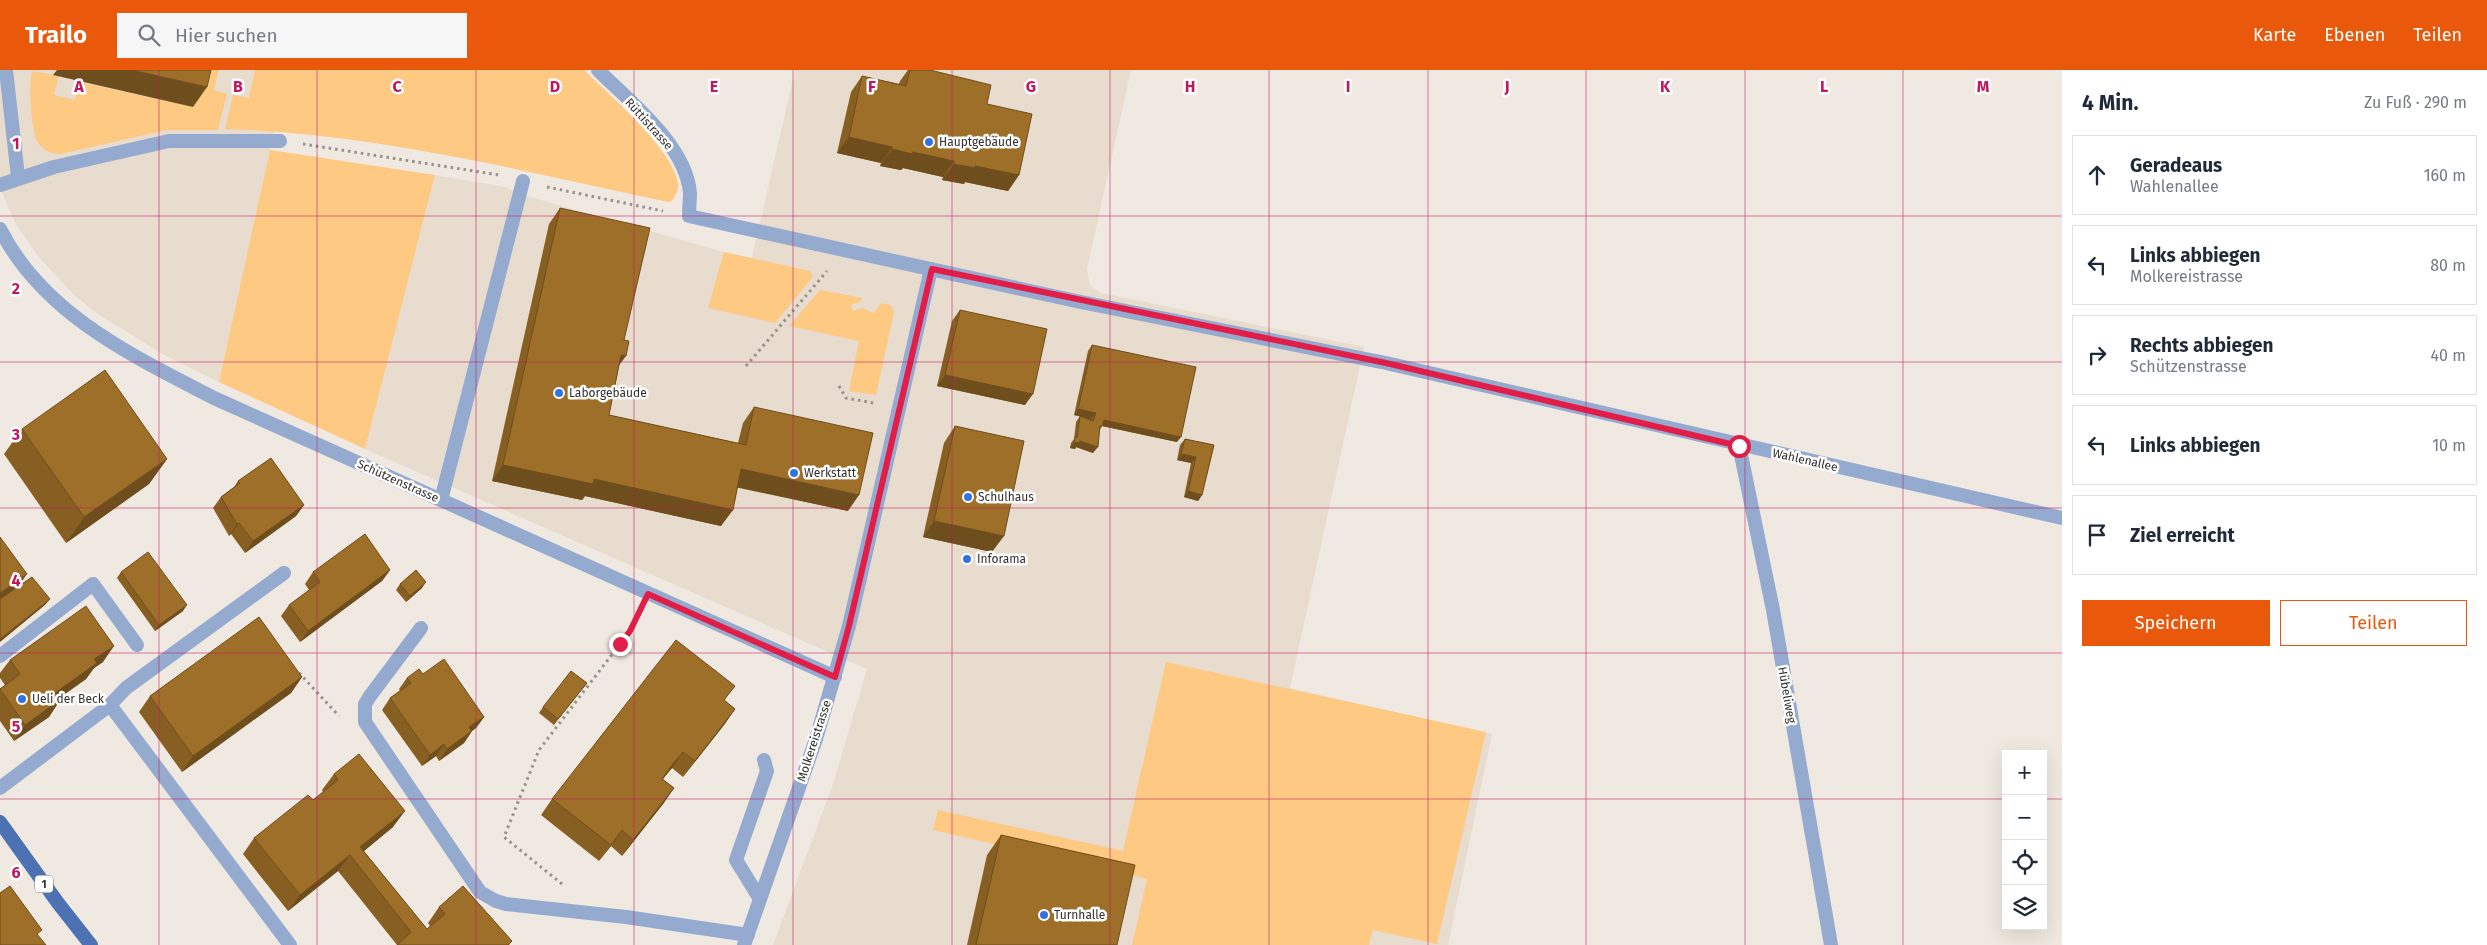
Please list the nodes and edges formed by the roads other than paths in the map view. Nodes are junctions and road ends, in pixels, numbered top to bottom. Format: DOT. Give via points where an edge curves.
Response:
graph roads {
  1 [pos="6,70"];
  2 [pos="598,70"];
  3 [pos="280,140"];
  4 [pos="18,177"];
  5 [pos="523,181"];
  6 [pos="0,185"];
  7 [pos="689,216"];
  8 [pos="0,229"];
  9 [pos="932,269"];
  10 [pos="1739,446"];
  11 [pos="441,500"];
  12 [pos="2062,518"];
  13 [pos="284,573"];
  14 [pos="421,628"];
  15 [pos="137,645"];
  16 [pos="0,656"];
  17 [pos="835,677"];
  18 [pos="110,705"];
  19 [pos="764,760"];
  20 [pos="0,788"];
  21 [pos="0,822"];
  22 [pos="760,899"];
  23 [pos="746,940"];
  24 [pos="91,945"];
  25 [pos="290,945"];
  26 [pos="1831,945"];
  1 -- 4 [label="street"];
  2 -- 7 [label="street, Rüttistrasse" via="658,130 678,157 690,192"];
  3 -- 4 [label="street" via="169,141"];
  4 -- 6 [label="street"];
  5 -- 11 [label="street"];
  7 -- 9 [label="street, Wahlenallee"];
  8 -- 11 [label="street, Schützenstrasse" via="24,267 42,287 86,326 117,347 214,398"];
  9 -- 10 [label="street, Wahlenallee" via="1386,363"];
  9 -- 17 [label="street, Molkereistrasse"];
  10 -- 12 [label="street, Wahlenallee"];
  10 -- 26 [label="street, Hübeliweg" via="1773,610"];
  11 -- 17 [label="street, Schützenstrasse"];
  13 -- 18 [label="street" via="126,688"];
  14 -- 23 [label="street" via="370,696 365,722 480,892 506,904 626,917"];
  15 -- 16 [label="street" via="94,584"];
  17 -- 22 [label="street, Molkereistrasse"];
  18 -- 20 [label="street"];
  18 -- 25 [label="street"];
  19 -- 22 [label="street" via="767,771 736,860"];
  21 -- 24 [label="main road, 1"];
  22 -- 23 [label="street, Molkereistrasse"];
}
